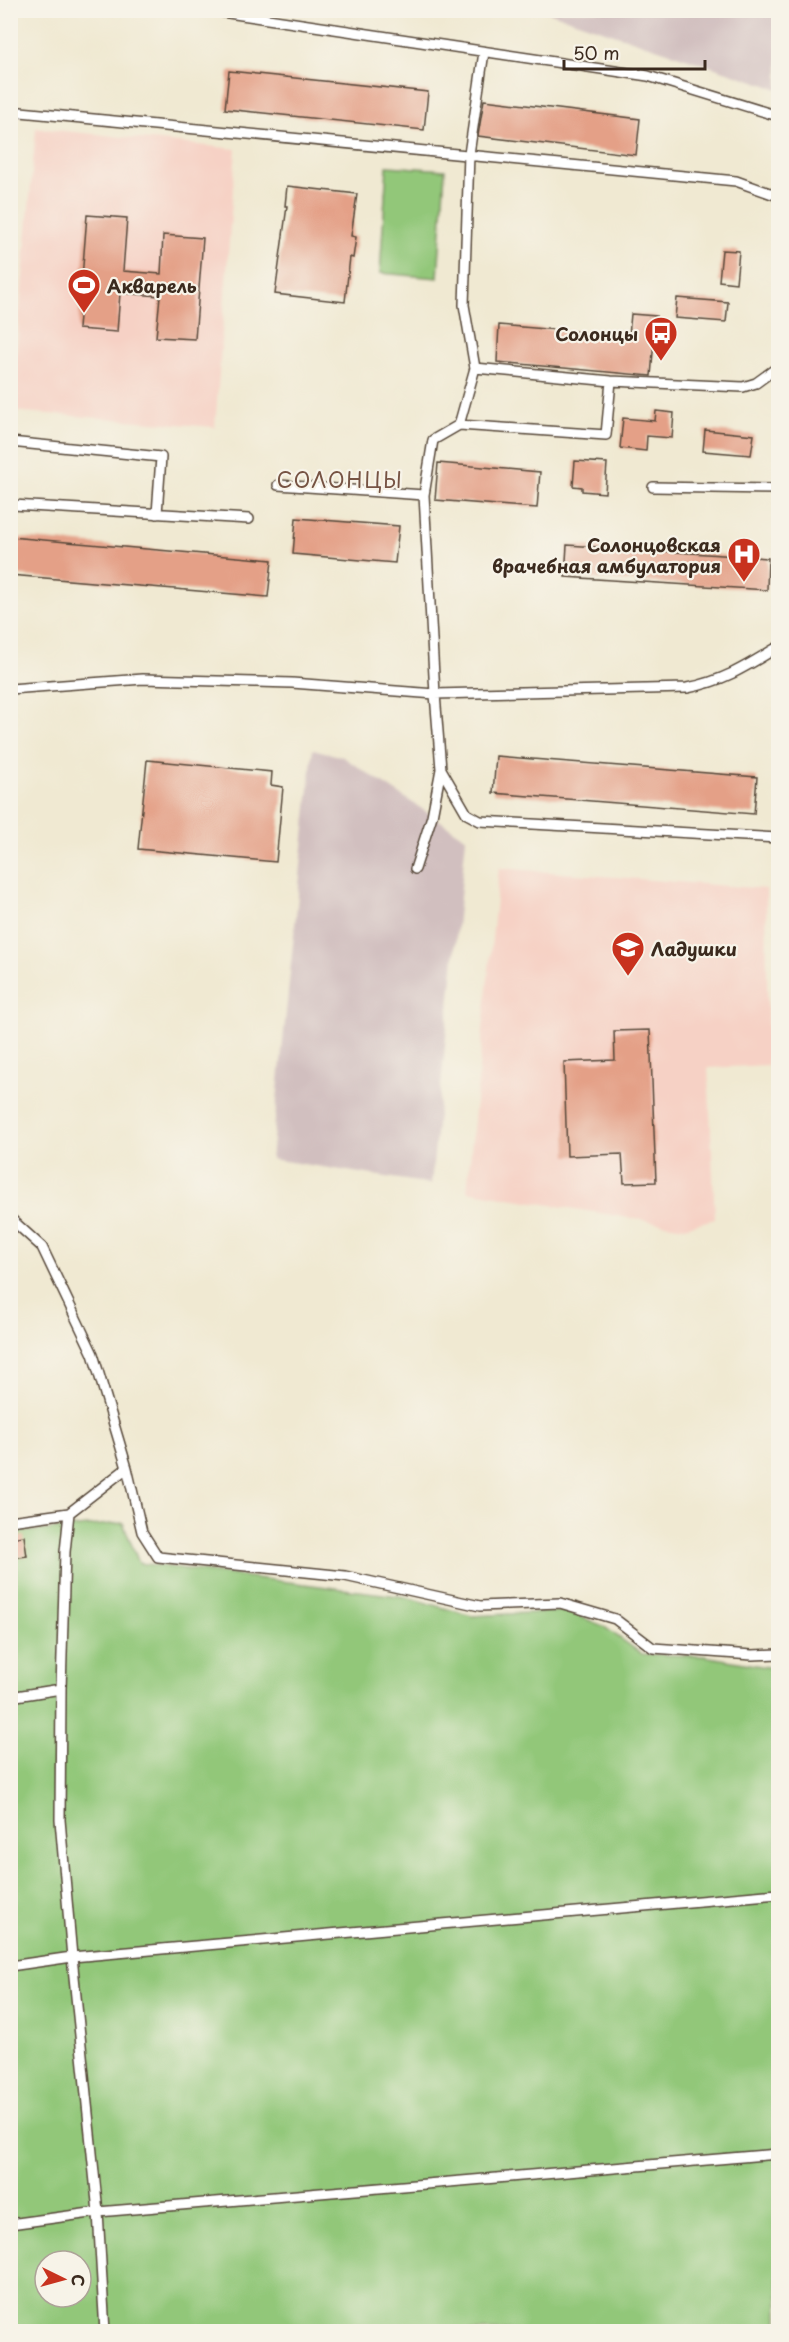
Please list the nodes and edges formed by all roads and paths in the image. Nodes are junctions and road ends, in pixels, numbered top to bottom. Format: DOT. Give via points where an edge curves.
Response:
graph roads {
  1 [pos="207,10"];
  2 [pos="484,52"];
  3 [pos="10,111"];
  4 [pos="778,116"];
  5 [pos="469,154"];
  6 [pos="778,196"];
  7 [pos="778,367"];
  8 [pos="475,368"];
  9 [pos="611,381"];
  10 [pos="459,425"];
  11 [pos="10,442"];
  12 [pos="278,485"];
  13 [pos="653,487"];
  14 [pos="778,489"];
  15 [pos="424,495"];
  16 [pos="13,505"];
  17 [pos="157,514"];
  18 [pos="249,519"];
  19 [pos="778,646"];
  20 [pos="10,689"];
  21 [pos="435,694"];
  22 [pos="441,769"];
  23 [pos="778,838"];
  24 [pos="415,869"];
  25 [pos="10,1218"];
  26 [pos="127,1468"];
  27 [pos="69,1513"];
  28 [pos="10,1521"];
  29 [pos="778,1654"];
  30 [pos="61,1689"];
  31 [pos="10,1697"];
  32 [pos="778,1894"];
  33 [pos="72,1957"];
  34 [pos="10,1966"];
  35 [pos="778,2154"];
  36 [pos="98,2212"];
  37 [pos="10,2224"];
  38 [pos="105,2331"];
  1 -- 2 [label="lane"];
  2 -- 4 [label="lane" via="648,76"];
  2 -- 5 [label="lane"];
  3 -- 5 [label="lane"];
  5 -- 6 [label="lane" via="736,181"];
  5 -- 8 [label="lane" via="464,306"];
  7 -- 9 [label="lane" via="743,387"];
  8 -- 9 [label="lane"];
  8 -- 10 [label="lane"];
  9 -- 10 [label="lane" via="606,435"];
  10 -- 15 [label="lane" via="433,440"];
  11 -- 17 [label="lane" via="161,457"];
  12 -- 15 [label="lane"];
  13 -- 14 [label="lane"];
  15 -- 21 [label="lane"];
  16 -- 17 [label="lane"];
  17 -- 18 [label="lane"];
  19 -- 21 [label="lane" via="736,673 687,688"];
  20 -- 21 [label="lane" via="143,679 292,683"];
  21 -- 22 [label="lane"];
  22 -- 23 [label="lane" via="467,814 480,821"];
  22 -- 24 [label="lane" via="432,816"];
  25 -- 26 [label="lane" via="42,1247 93,1354"];
  26 -- 27 [label="lane"];
  26 -- 29 [label="lane" via="142,1532 158,1557 345,1576 480,1606 560,1603 615,1619 653,1648"];
  27 -- 28 [label="lane"];
  27 -- 30 [label="lane"];
  30 -- 31 [label="lane"];
  30 -- 33 [label="lane" via="60,1820"];
  32 -- 33 [label="lane"];
  33 -- 34 [label="lane"];
  33 -- 36 [label="lane"];
  35 -- 36 [label="lane"];
  36 -- 37 [label="lane"];
  36 -- 38 [label="lane"];
}
